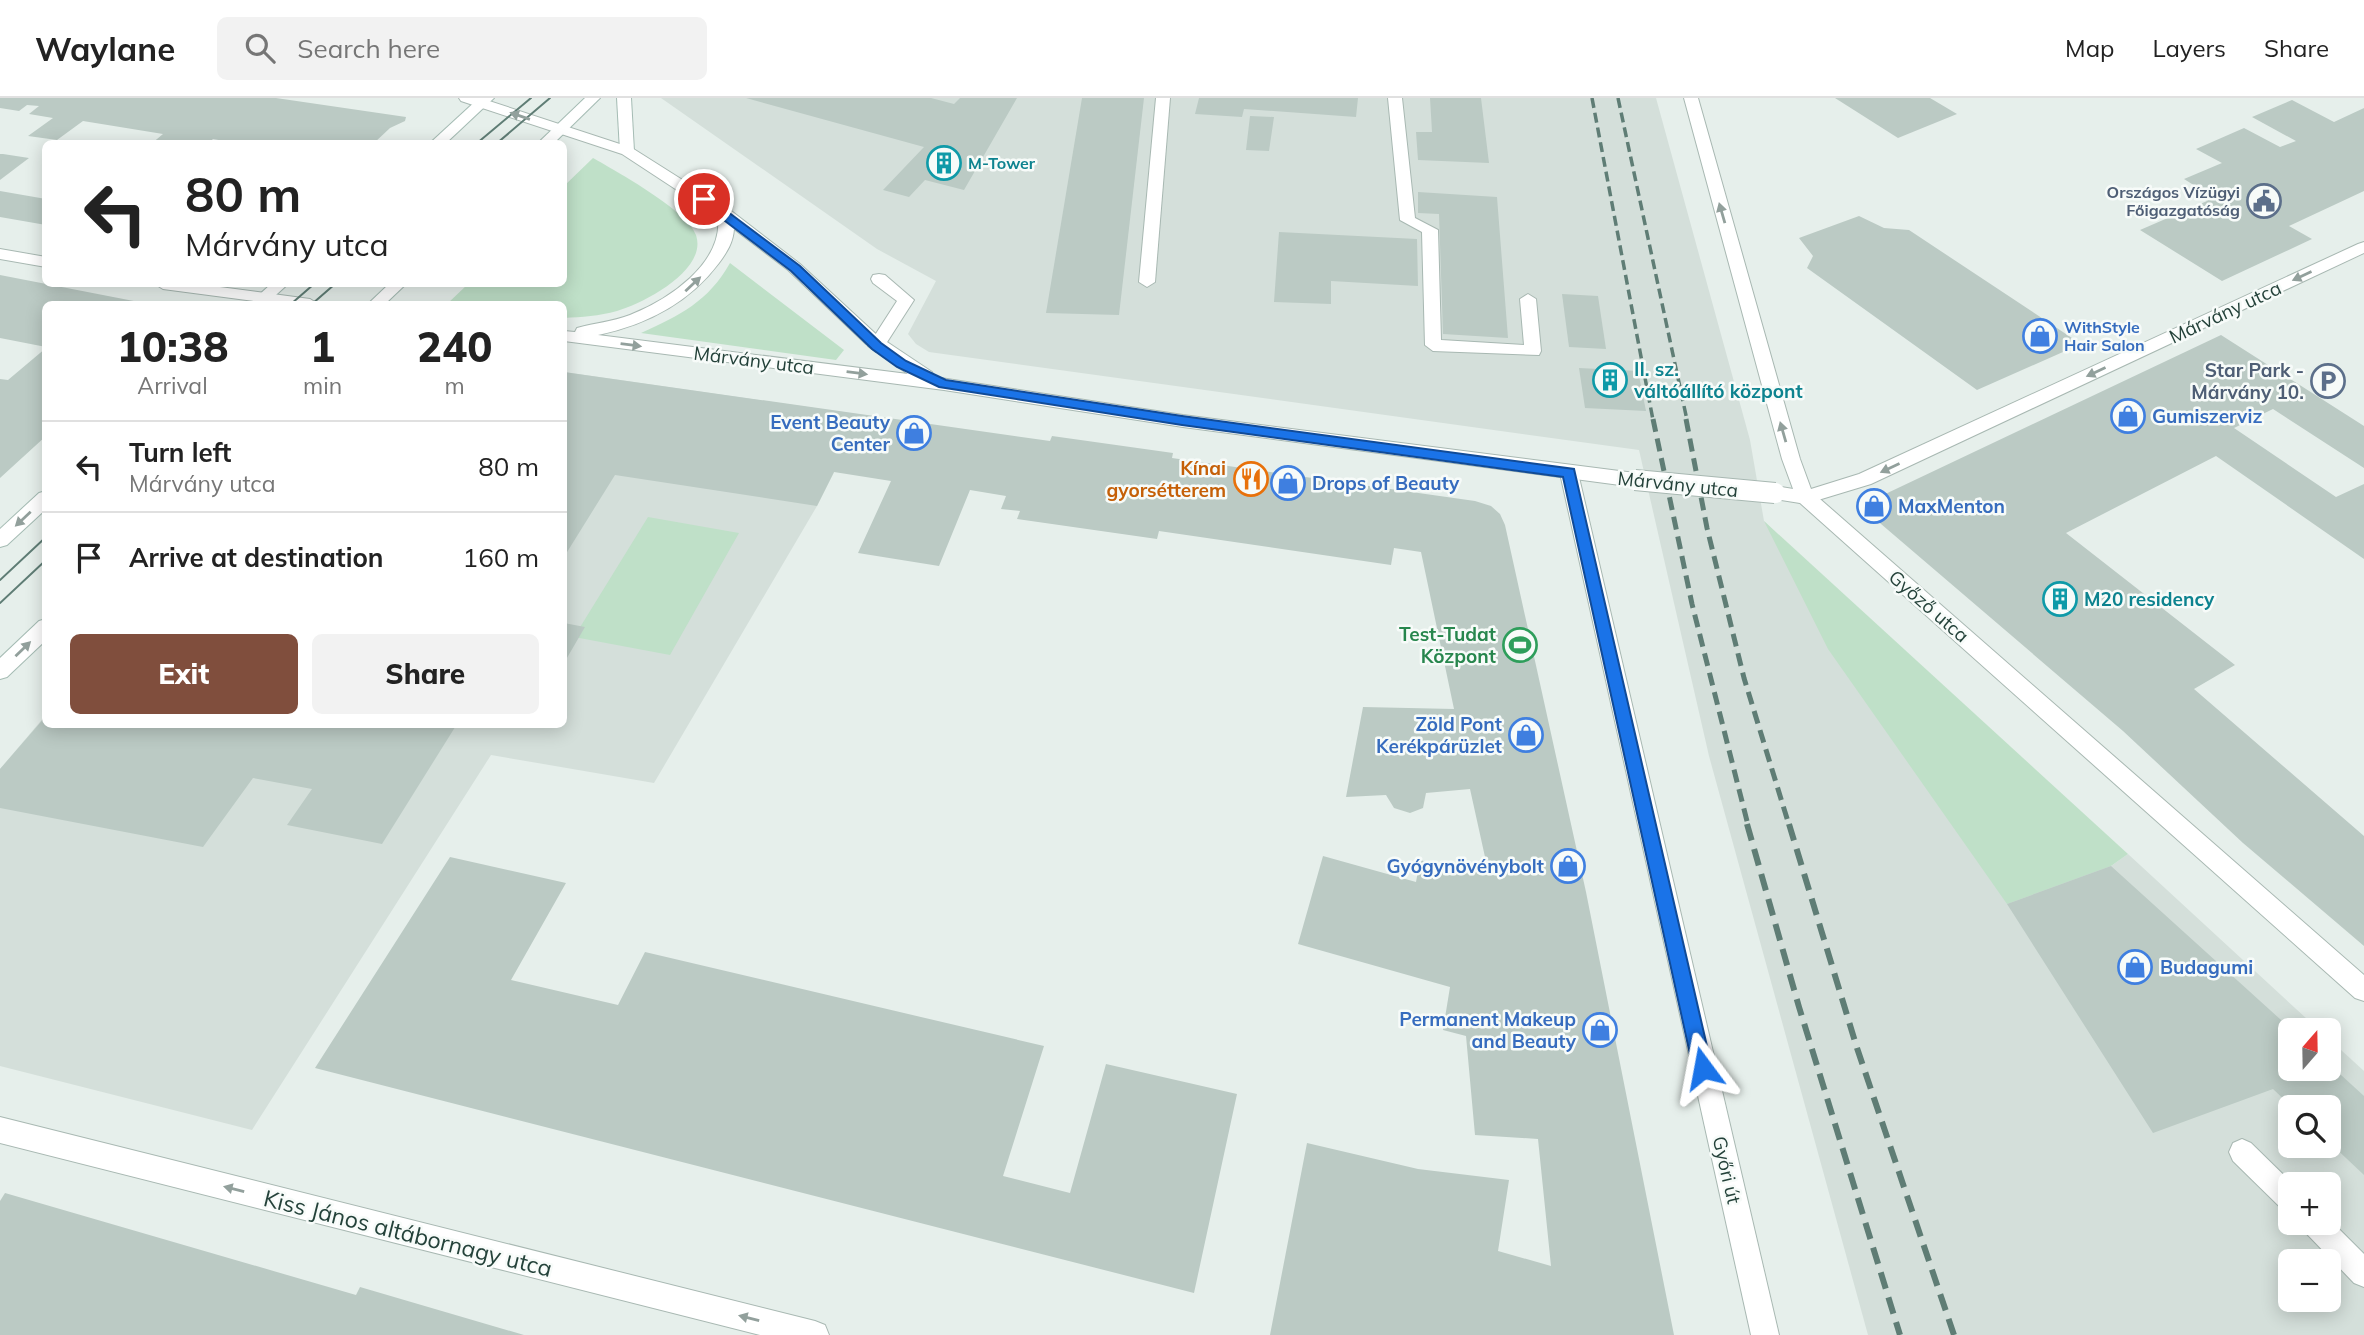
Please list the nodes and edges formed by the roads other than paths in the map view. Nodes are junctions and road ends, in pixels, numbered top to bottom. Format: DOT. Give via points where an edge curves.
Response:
graph roads {
  1 [pos="466,98"];
  2 [pos="593,98"];
  3 [pos="624,98"];
  4 [pos="1163,98"];
  5 [pos="1395,98"];
  6 [pos="1691,98"];
  7 [pos="485,100"];
  8 [pos="559,130"];
  9 [pos="440,140"];
  10 [pos="548,140"];
  11 [pos="627,152"];
  12 [pos="725,213"];
  13 [pos="2364,247"];
  14 [pos="0,254"];
  15 [pos="42,261"];
  16 [pos="879,279"];
  17 [pos="1147,282"];
  18 [pos="179,287"];
  19 [pos="277,287"];
  20 [pos="395,287"];
  21 [pos="1528,299"];
  22 [pos="255,301"];
  23 [pos="261,301"];
  24 [pos="379,301"];
  25 [pos="567,335"];
  26 [pos="567,335"];
  27 [pos="876,346"];
  28 [pos="944,384"];
  29 [pos="1569,473"];
  30 [pos="1805,496"];
  31 [pos="42,502"];
  32 [pos="0,540"];
  33 [pos="42,631"];
  34 [pos="0,671"];
  35 [pos="2364,990"];
  36 [pos="0,1130"];
  37 [pos="2242,1152"];
  38 [pos="2278,1187"];
  39 [pos="2326,1235"];
  40 [pos="2364,1273"];
  41 [pos="815,1335"];
  42 [pos="1765,1335"];
  1 -- 7 [label="street, Márvány utca"];
  2 -- 8 [label="street"];
  3 -- 11 [label="street"];
  4 -- 17 [label="street"];
  5 -- 21 [label="street" via="1408,220 1430,230 1433,345 1533,351"];
  30 -- 6 [label="street, Győző utca, one-way"];
  8 -- 7 [label="street, Márvány utca, one-way"];
  7 -- 9 [label="street"];
  8 -- 10 [label="street"];
  8 -- 11 [label="street, Márvány utca"];
  11 -- 12 [label="street, Márvány utca"];
  25 -- 12 [label="street, one-way" via="643,317 677,298 716,256 726,237"];
  12 -- 27 [label="street, Márvány utca" via="795,268"];
  13 -- 30 [label="street, Márvány utca, one-way" via="1866,479"];
  14 -- 15 [label="street"];
  16 -- 27 [label="street" via="906,300"];
  18 -- 22 [label="street"];
  19 -- 23 [label="street"];
  20 -- 24 [label="street"];
  26 -- 28 [label="street, Márvány utca, one-way"];
  27 -- 28 [label="street, Márvány utca" via="901,364"];
  28 -- 29 [label="street, Márvány utca"];
  29 -- 30 [label="street, Márvány utca, bridge"];
  29 -- 42 [label="street, Győri út"];
  30 -- 35 [label="street, Győző utca"];
  31 -- 32 [label="street, one-way"];
  34 -- 33 [label="street, one-way"];
  41 -- 36 [label="street, Kiss János altábornagy utca, one-way"];
  37 -- 38 [label="street"];
  39 -- 40 [label="street"];
}
